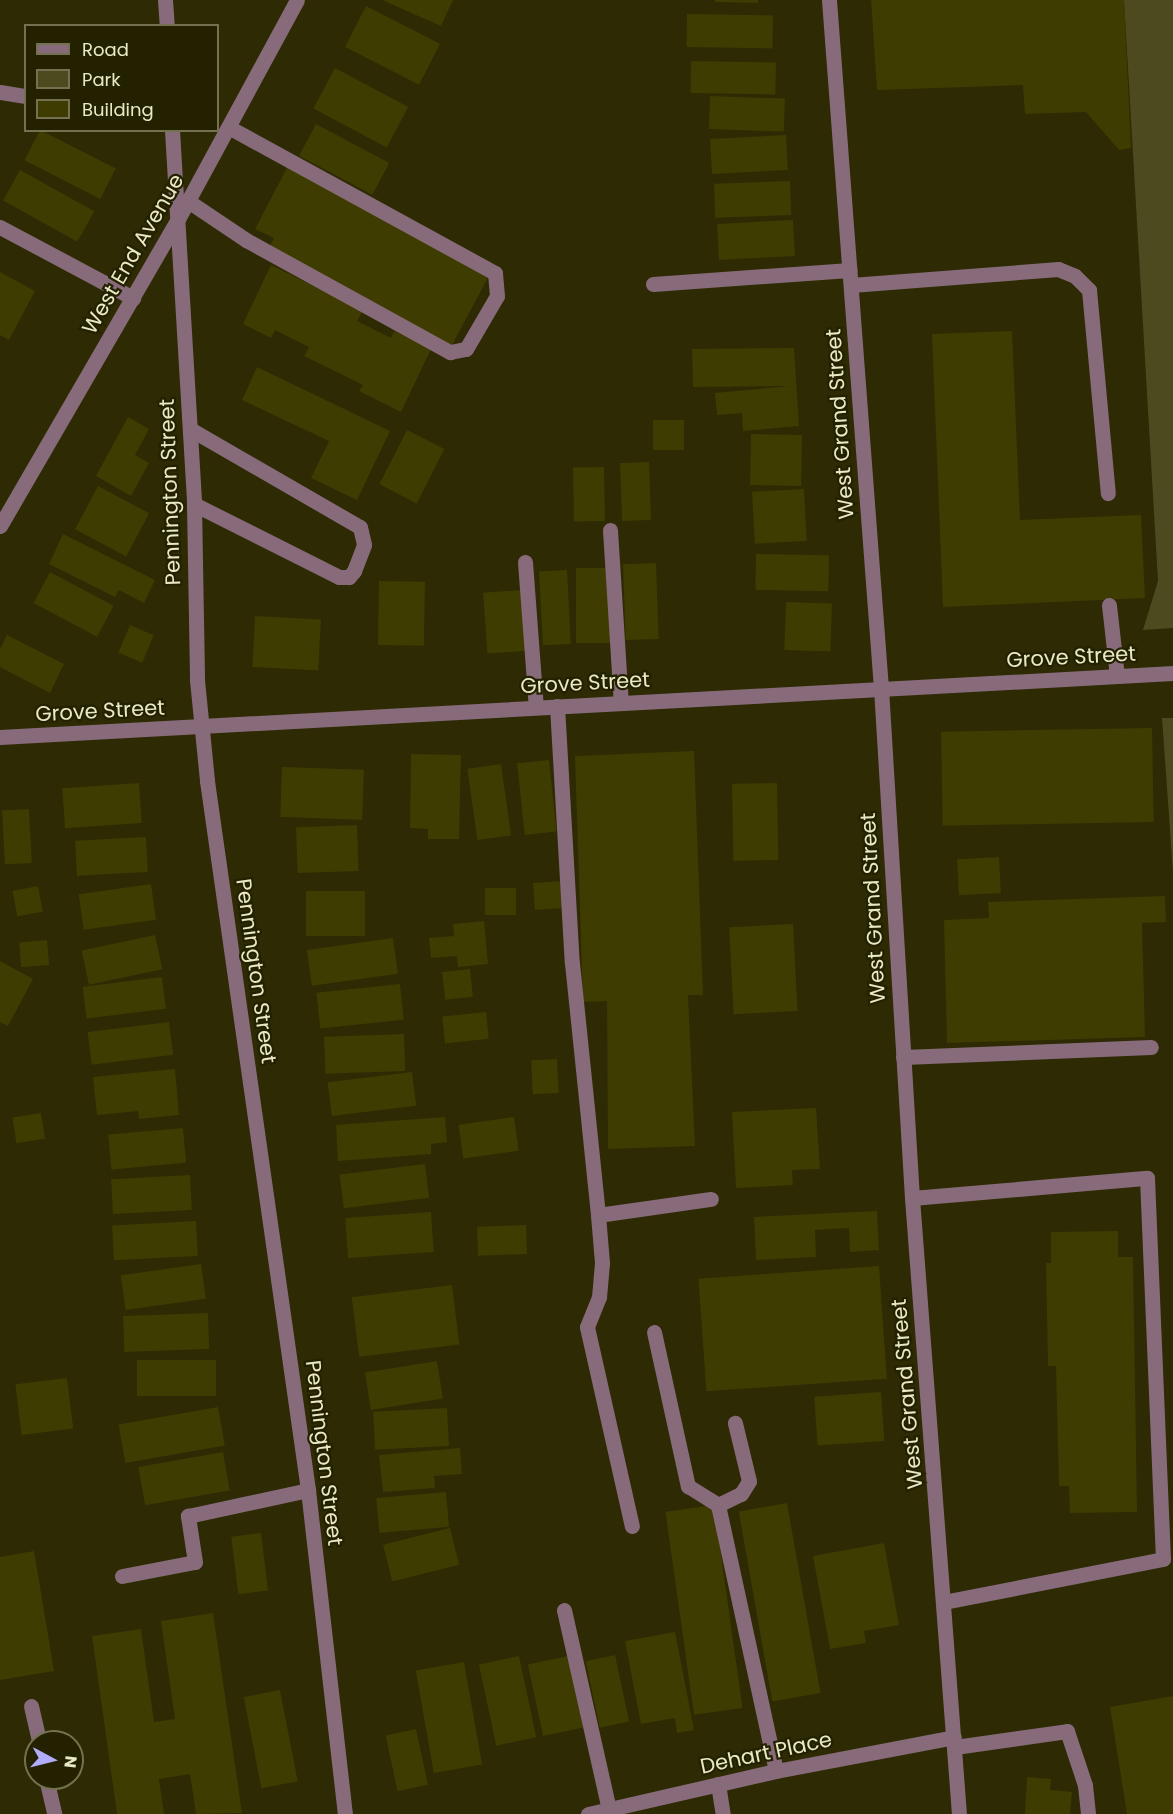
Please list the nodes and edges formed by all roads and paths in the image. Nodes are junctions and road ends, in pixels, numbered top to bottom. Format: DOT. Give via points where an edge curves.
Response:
graph roads {
  1 [pos="165,0"];
  2 [pos="297,0"];
  3 [pos="829,0"];
  4 [pos="167,24"];
  5 [pos="0,92"];
  6 [pos="24,96"];
  7 [pos="228,127"];
  8 [pos="172,132"];
  9 [pos="188,201"];
  10 [pos="177,221"];
  11 [pos="0,226"];
  12 [pos="850,278"];
  13 [pos="653,284"];
  14 [pos="133,298"];
  15 [pos="190,429"];
  16 [pos="1108,493"];
  17 [pos="194,504"];
  18 [pos="0,526"];
  19 [pos="610,530"];
  20 [pos="525,562"];
  21 [pos="1109,605"];
  22 [pos="1173,673"];
  23 [pos="1117,676"];
  24 [pos="881,688"];
  25 [pos="621,703"];
  26 [pos="557,706"];
  27 [pos="536,707"];
  28 [pos="202,726"];
  29 [pos="0,737"];
  30 [pos="1151,1047"];
  31 [pos="903,1058"];
  32 [pos="912,1198"];
  33 [pos="711,1199"];
  34 [pos="598,1215"];
  35 [pos="654,1332"];
  36 [pos="735,1423"];
  37 [pos="308,1490"];
  38 [pos="718,1505"];
  39 [pos="632,1526"];
  40 [pos="122,1576"];
  41 [pos="944,1602"];
  42 [pos="564,1610"];
  43 [pos="31,1706"];
  44 [pos="36,1730"];
  45 [pos="954,1742"];
  46 [pos="776,1771"];
  47 [pos="718,1784"];
  48 [pos="49,1790"];
  49 [pos="609,1809"];
  50 [pos="54,1814"];
  51 [pos="345,1814"];
  52 [pos="588,1814"];
  53 [pos="723,1814"];
  54 [pos="959,1814"];
  55 [pos="1088,1814"];
  1 -- 4 [label="street"];
  2 -- 7 [label="street, West End Avenue"];
  3 -- 12 [label="street, West Grand Street"];
  5 -- 6 [label="street"];
  7 -- 9 [label="street, West End Avenue"];
  7 -- 9 [label="street" via="495,273 497,296 466,349 450,352 246,240"];
  8 -- 10 [label="street, Pennington Street"];
  9 -- 10 [label="street, West End Avenue"];
  10 -- 14 [label="street, West End Avenue"];
  10 -- 15 [label="street, Pennington Street"];
  11 -- 14 [label="street"];
  12 -- 13 [label="street"];
  12 -- 16 [label="street" via="1058,269 1075,276 1089,290"];
  12 -- 24 [label="street, West Grand Street"];
  14 -- 18 [label="street, West End Avenue"];
  15 -- 17 [label="street, Pennington Street"];
  15 -- 17 [label="street" via="360,527 364,545 354,571 349,577 339,577"];
  17 -- 28 [label="street, Pennington Street"];
  19 -- 25 [label="street"];
  20 -- 27 [label="street"];
  21 -- 23 [label="street"];
  22 -- 23 [label="street, Grove Street"];
  23 -- 24 [label="street, Grove Street"];
  24 -- 25 [label="street, Grove Street"];
  24 -- 31 [label="street, West Grand Street"];
  25 -- 26 [label="street, Grove Street"];
  26 -- 27 [label="street, Grove Street"];
  26 -- 34 [label="street" via="572,963"];
  27 -- 28 [label="street, Grove Street"];
  28 -- 29 [label="street, Grove Street"];
  28 -- 37 [label="street, Pennington Street"];
  30 -- 31 [label="street"];
  31 -- 32 [label="street, West Grand Street"];
  32 -- 41 [label="street, West Grand Street"];
  32 -- 41 [label="street" via="1147,1179 1163,1559"];
  33 -- 34 [label="street"];
  34 -- 39 [label="street" via="599,1297 587,1327"];
  35 -- 38 [label="street" via="688,1486"];
  36 -- 38 [label="street" via="749,1481 741,1494"];
  37 -- 40 [label="street" via="188,1516 195,1562"];
  37 -- 51 [label="street, Pennington Street"];
  38 -- 46 [label="street"];
  41 -- 45 [label="street, West Grand Street"];
  42 -- 49 [label="street"];
  43 -- 44 [label="street"];
  45 -- 46 [label="street, Dehart Place"];
  45 -- 54 [label="street, West Grand Street"];
  45 -- 55 [label="street, Dehart Place" via="1067,1731 1085,1785"];
  46 -- 47 [label="street, Dehart Place"];
  47 -- 49 [label="street, Dehart Place"];
  47 -- 53 [label="street"];
  48 -- 50 [label="street"];
  49 -- 52 [label="street, Dehart Place"];
}
